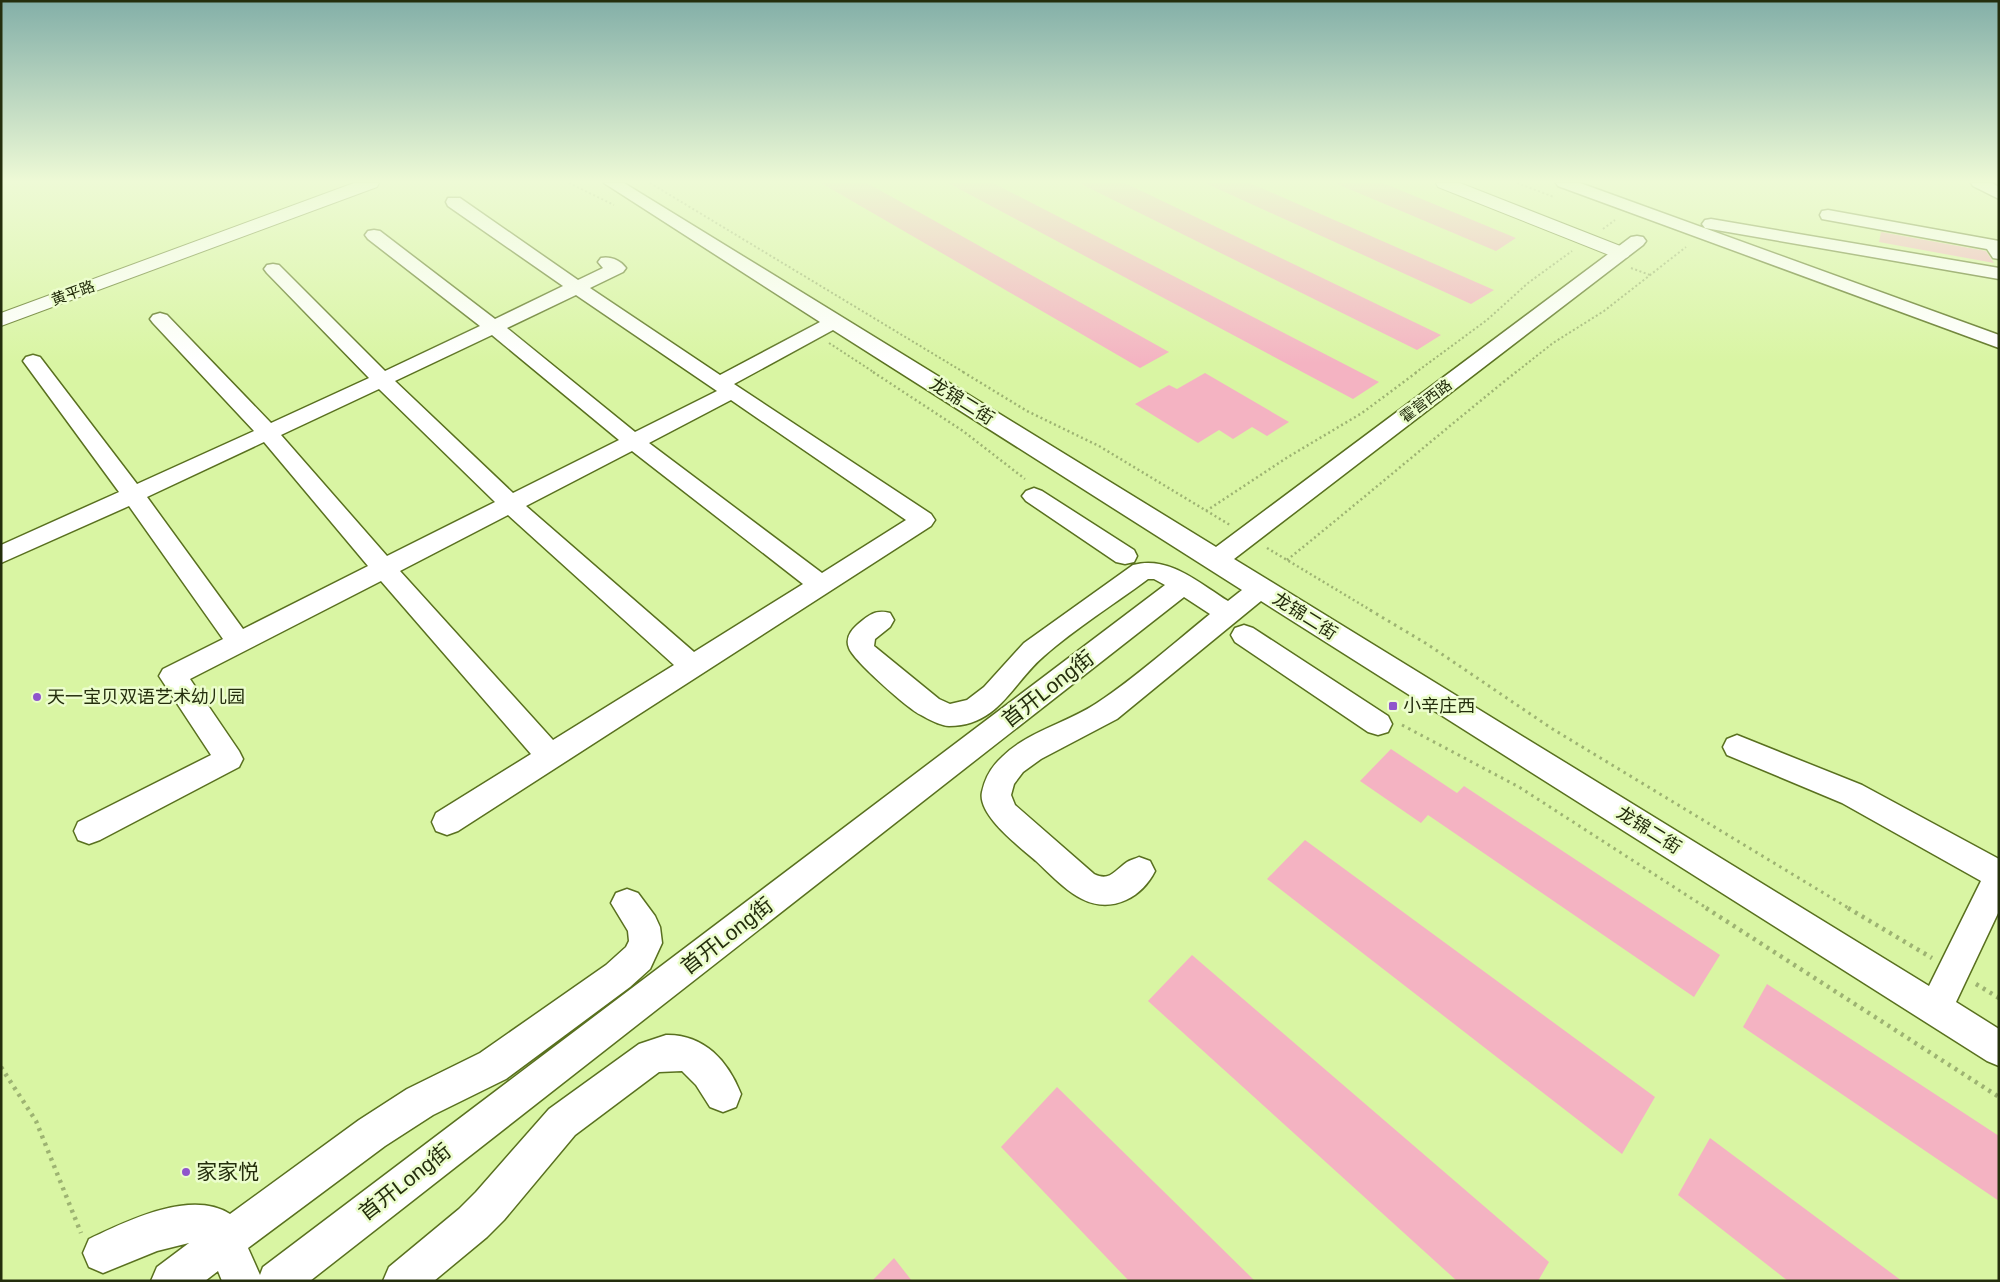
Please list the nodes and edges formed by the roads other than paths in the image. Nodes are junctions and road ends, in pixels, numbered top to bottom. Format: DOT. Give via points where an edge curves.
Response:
graph roads {
  1 [pos="209,243"];
  2 [pos="384,243"];
  3 [pos="512,243"];
  4 [pos="708,243"];
  5 [pos="1617,243"];
  6 [pos="1620,243"];
  7 [pos="1728,243"];
  8 [pos="1821,243"];
  9 [pos="1982,243"];
  10 [pos="1629,247"];
  11 [pos="1999,254"];
  12 [pos="607,262"];
  13 [pos="273,269"];
  14 [pos="1999,274"];
  15 [pos="576,288"];
  16 [pos="160,318"];
  17 [pos="1,320"];
  18 [pos="834,322"];
  19 [pos="494,327"];
  20 [pos="1999,342"];
  21 [pos="33,361"];
  22 [pos="382,380"];
  23 [pos="727,387"];
  24 [pos="268,433"];
  25 [pos="634,442"];
  26 [pos="133,495"];
  27 [pos="1034,496"];
  28 [pos="511,504"];
  29 [pos="1118,550"];
  30 [pos="1,555"];
  31 [pos="1216,560"];
  32 [pos="384,569"];
  33 [pos="821,585"];
  34 [pos="1261,588"];
  35 [pos="1222,610"];
  36 [pos="881,620"];
  37 [pos="239,642"];
  38 [pos="1259,643"];
  39 [pos="692,666"];
  40 [pos="1378,724"];
  41 [pos="1737,747"];
  42 [pos="550,756"];
  43 [pos="447,822"];
  44 [pos="89,831"];
  45 [pos="1139,870"];
  46 [pos="1997,880"];
  47 [pos="627,903"];
  48 [pos="1935,1009"];
  49 [pos="1999,1048"];
  50 [pos="723,1094"];
  51 [pos="94,1248"];
  52 [pos="230,1254"];
  53 [pos="171,1281"];
  54 [pos="277,1281"];
  55 [pos="403,1281"];
  1 -- 17 [label="main road, 黄平路"];
  2 -- 19 [label="street"];
  3 -- 15 [label="street"];
  4 -- 18 [label="street, 龙锦二街"];
  5 -- 10 [label="main road"];
  6 -- 10 [label="main road"];
  7 -- 20 [label="street"];
  8 -- 14 [label="street"];
  9 -- 11 [label="street" via="1994,245"];
  10 -- 31 [label="street, 霍营西路"];
  12 -- 15 [label="street" via="617,268"];
  13 -- 22 [label="street"];
  15 -- 19 [label="street"];
  15 -- 23 [label="street"];
  16 -- 24 [label="street"];
  18 -- 23 [label="street"];
  18 -- 31 [label="street, 龙锦二街"];
  19 -- 22 [label="street"];
  19 -- 25 [label="street"];
  21 -- 26 [label="street"];
  22 -- 24 [label="street"];
  22 -- 28 [label="street"];
  23 -- 25 [label="street"];
  23 -- 33 [label="street" via="923,520"];
  24 -- 26 [label="street"];
  24 -- 32 [label="street"];
  25 -- 28 [label="street"];
  25 -- 33 [label="street"];
  26 -- 30 [label="street"];
  26 -- 37 [label="street"];
  27 -- 29 [label="street"];
  28 -- 32 [label="street"];
  28 -- 39 [label="street"];
  31 -- 34 [label="street, 龙锦二街"];
  32 -- 37 [label="street"];
  32 -- 42 [label="street"];
  33 -- 39 [label="street"];
  34 -- 35 [label="street"];
  34 -- 48 [label="street, 龙锦二街"];
  35 -- 36 [label="street" via="1228,611 1161,572 1142,571 1033,650 987,701 968,712 948,715 929,707 865,653 861,647 862,635"];
  35 -- 45 [label="street" via="1107,710 1041,744 1010,768 998,783 995,793 997,804 1004,813 1094,891 1115,890"];
  35 -- 54 [label="street, 首开Long街" via="1165,583"];
  37 -- 44 [label="street" via="173,676 229,759"];
  38 -- 40 [label="street"];
  39 -- 42 [label="street"];
  41 -- 46 [label="street" via="1852,794"];
  42 -- 43 [label="street"];
  46 -- 48 [label="street"];
  47 -- 53 [label="street" via="644,927 646,943 638,958 618,976 493,1066 420,1102 372,1133"];
  48 -- 49 [label="street, 龙锦二街"];
  50 -- 55 [label="street" via="692,1055 679,1051 651,1056 562,1122 485,1212"];
  51 -- 52 [label="street" via="202,1223 213,1225"];
}
